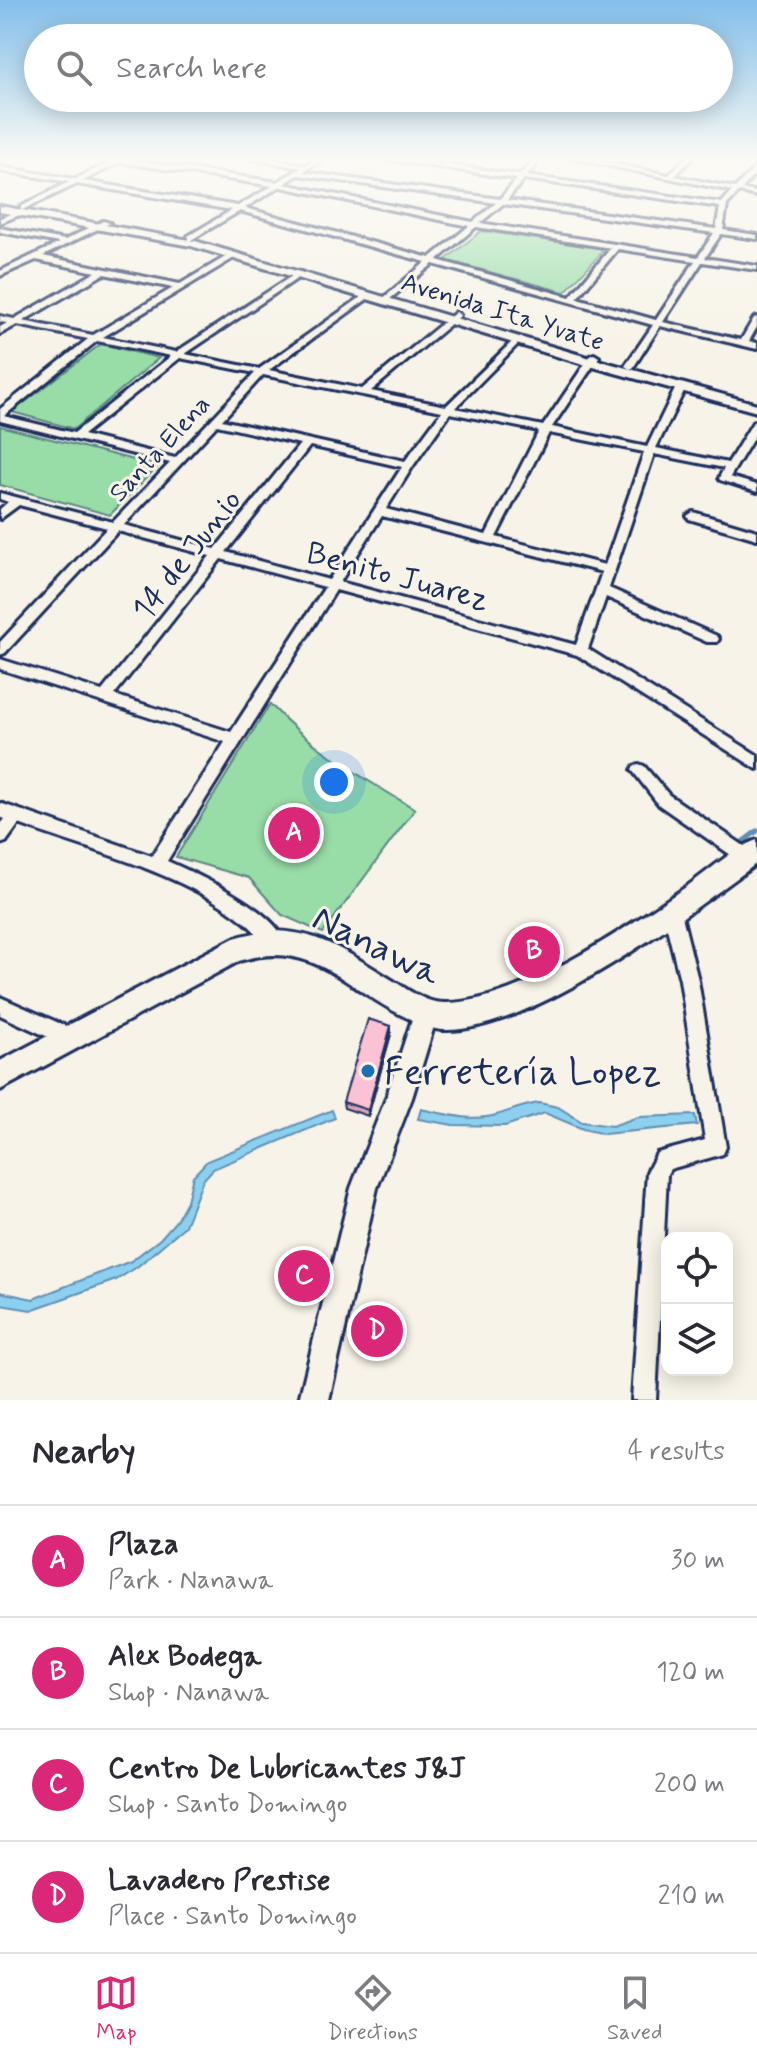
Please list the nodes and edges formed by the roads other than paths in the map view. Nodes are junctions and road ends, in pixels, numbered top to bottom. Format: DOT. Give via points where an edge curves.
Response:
graph roads {
  1 [pos="92,223"];
  2 [pos="217,223"];
  3 [pos="295,223"];
  4 [pos="468,223"];
  5 [pos="666,223"];
  6 [pos="720,223"];
  7 [pos="102,225"];
  8 [pos="476,225"];
  9 [pos="0,230"];
  10 [pos="719,231"];
  11 [pos="757,237"];
  12 [pos="191,238"];
  13 [pos="66,242"];
  14 [pos="205,244"];
  15 [pos="616,247"];
  16 [pos="235,255"];
  17 [pos="35,257"];
  18 [pos="700,259"];
  19 [pos="434,261"];
  20 [pos="0,266"];
  21 [pos="11,268"];
  22 [pos="757,268"];
  23 [pos="103,271"];
  24 [pos="0,274"];
  25 [pos="298,274"];
  26 [pos="329,281"];
  27 [pos="180,287"];
  28 [pos="367,295"];
  29 [pos="388,298"];
  30 [pos="573,298"];
  31 [pos="453,318"];
  32 [pos="0,319"];
  33 [pos="757,320"];
  34 [pos="14,321"];
  35 [pos="657,323"];
  36 [pos="0,331"];
  37 [pos="95,338"];
  38 [pos="517,340"];
  39 [pos="744,342"];
  40 [pos="757,346"];
  41 [pos="179,354"];
  42 [pos="592,359"];
  43 [pos="630,366"];
  44 [pos="262,371"];
  45 [pos="681,387"];
  46 [pos="363,393"];
  47 [pos="751,403"];
  48 [pos="447,411"];
  49 [pos="0,416"];
  50 [pos="215,421"];
  51 [pos="757,424"];
  52 [pos="545,430"];
  53 [pos="75,437"];
  54 [pos="307,442"];
  55 [pos="650,451"];
  56 [pos="175,461"];
  57 [pos="408,465"];
  58 [pos="728,466"];
  59 [pos="757,489"];
  60 [pos="0,496"];
  61 [pos="16,501"];
  62 [pos="378,511"];
  63 [pos="0,515"];
  64 [pos="693,516"];
  65 [pos="115,528"];
  66 [pos="757,535"];
  67 [pos="489,540"];
  68 [pos="217,556"];
  69 [pos="609,570"];
  70 [pos="330,587"];
  71 [pos="602,590"];
  72 [pos="712,639"];
  73 [pos="0,650"];
  74 [pos="581,651"];
  75 [pos="0,664"];
  76 [pos="105,697"];
  77 [pos="234,739"];
  78 [pos="757,763"];
  79 [pos="639,770"];
  80 [pos="8,813"];
  81 [pos="0,837"];
  82 [pos="752,854"];
  83 [pos="156,864"];
  84 [pos="672,912"];
  85 [pos="275,939"];
  86 [pos="0,1006"];
  87 [pos="426,1013"];
  88 [pos="70,1038"];
  89 [pos="0,1076"];
  90 [pos="314,1400"];
  91 [pos="644,1400"];
  1 -- 7 [label="street, Avenida Ita Yvate"];
  2 -- 12 [label="street"];
  3 -- 19 [label="street"];
  4 -- 8 [label="street"];
  5 -- 10 [label="street"];
  6 -- 10 [label="street"];
  7 -- 12 [label="street, Avenida Ita Yvate"];
  7 -- 13 [label="street"];
  7 -- 14 [label="street, Avenida Ita Yvate"];
  8 -- 15 [label="street"];
  8 -- 19 [label="street"];
  9 -- 13 [label="street"];
  10 -- 11 [label="street"];
  10 -- 18 [label="street"];
  12 -- 14 [label="street, Avenida Ita Yvate"];
  13 -- 17 [label="street"];
  14 -- 16 [label="street, Avenida Ita Yvate"];
  14 -- 26 [label="street, Avenida Ita Yvate"];
  15 -- 18 [label="street"];
  15 -- 30 [label="street"];
  16 -- 25 [label="street, Avenida Ita Yvate"];
  16 -- 27 [label="street"];
  17 -- 21 [label="street"];
  17 -- 23 [label="street"];
  18 -- 22 [label="street"];
  18 -- 35 [label="street"];
  19 -- 29 [label="street"];
  19 -- 30 [label="street"];
  20 -- 21 [label="street"];
  21 -- 24 [label="street"];
  23 -- 27 [label="street"];
  23 -- 34 [label="street"];
  25 -- 26 [label="street, Avenida Ita Yvate"];
  25 -- 41 [label="street"];
  26 -- 28 [label="street, Avenida Ita Yvate"];
  26 -- 29 [label="street, Avenida Ita Yvate"];
  27 -- 37 [label="street"];
  28 -- 29 [label="street, Avenida Ita Yvate"];
  28 -- 44 [label="street, Santa Elena"];
  29 -- 31 [label="street, Avenida Ita Yvate"];
  30 -- 35 [label="street"];
  31 -- 38 [label="street, Avenida Ita Yvate"];
  31 -- 42 [label="street, Avenida Ita Yvate"];
  31 -- 46 [label="street"];
  32 -- 34 [label="street"];
  33 -- 39 [label="street"];
  34 -- 36 [label="street"];
  34 -- 37 [label="street"];
  35 -- 39 [label="street"];
  35 -- 43 [label="street"];
  37 -- 41 [label="street"];
  37 -- 49 [label="street"];
  38 -- 42 [label="street, Avenida Ita Yvate"];
  38 -- 48 [label="street"];
  39 -- 40 [label="street"];
  41 -- 44 [label="street"];
  41 -- 53 [label="street"];
  42 -- 43 [label="street, Avenida Ita Yvate"];
  42 -- 45 [label="street, Avenida Ita Yvate"];
  42 -- 52 [label="street"];
  43 -- 47 [label="street, Avenida Ita Yvate"];
  44 -- 46 [label="street"];
  44 -- 50 [label="street, Santa Elena"];
  45 -- 47 [label="street, Avenida Ita Yvate"];
  45 -- 55 [label="street"];
  46 -- 48 [label="street"];
  48 -- 52 [label="street"];
  48 -- 57 [label="street"];
  49 -- 53 [label="street"];
  50 -- 54 [label="street"];
  50 -- 56 [label="street, Santa Elena"];
  51 -- 58 [label="street"];
  52 -- 55 [label="street"];
  52 -- 67 [label="street"];
  53 -- 56 [label="street"];
  54 -- 57 [label="street"];
  54 -- 68 [label="street, 14 de Junio"];
  55 -- 58 [label="street"];
  55 -- 69 [label="street"];
  56 -- 65 [label="street, Santa Elena"];
  57 -- 62 [label="street"];
  58 -- 59 [label="street" via="724,478"];
  60 -- 61 [label="street, Benito Juarez"];
  61 -- 63 [label="street"];
  61 -- 65 [label="street, Benito Juarez"];
  62 -- 67 [label="street"];
  62 -- 70 [label="street"];
  64 -- 66 [label="street"];
  65 -- 68 [label="street, Benito Juarez"];
  65 -- 73 [label="street, Santa Elena"];
  67 -- 69 [label="street"];
  68 -- 70 [label="street, Benito Juarez"];
  68 -- 76 [label="street, 14 de Junio"];
  69 -- 71 [label="street"];
  70 -- 74 [label="street, Benito Juarez"];
  70 -- 77 [label="street"];
  71 -- 72 [label="street"];
  71 -- 74 [label="street"];
  74 -- 78 [label="street, Benito Juarez"];
  75 -- 76 [label="street"];
  76 -- 77 [label="street"];
  77 -- 83 [label="street"];
  79 -- 82 [label="street" via="664,800"];
  80 -- 81 [label="street"];
  80 -- 83 [label="street"];
  82 -- 84 [label="main road, Nanawa"];
  83 -- 85 [label="street" via="245,910"];
  84 -- 87 [label="main road, Nanawa" via="571,973 502,1004 446,1017"];
  84 -- 91 [label="street" via="689,980 716,1147 659,1165"];
  85 -- 87 [label="main road, Nanawa" via="324,953"];
  85 -- 88 [label="main road, Nanawa" via="234,950"];
  86 -- 88 [label="street"];
  87 -- 90 [label="street" via="364,1188"];
  88 -- 89 [label="main road, Nanawa"];
}
